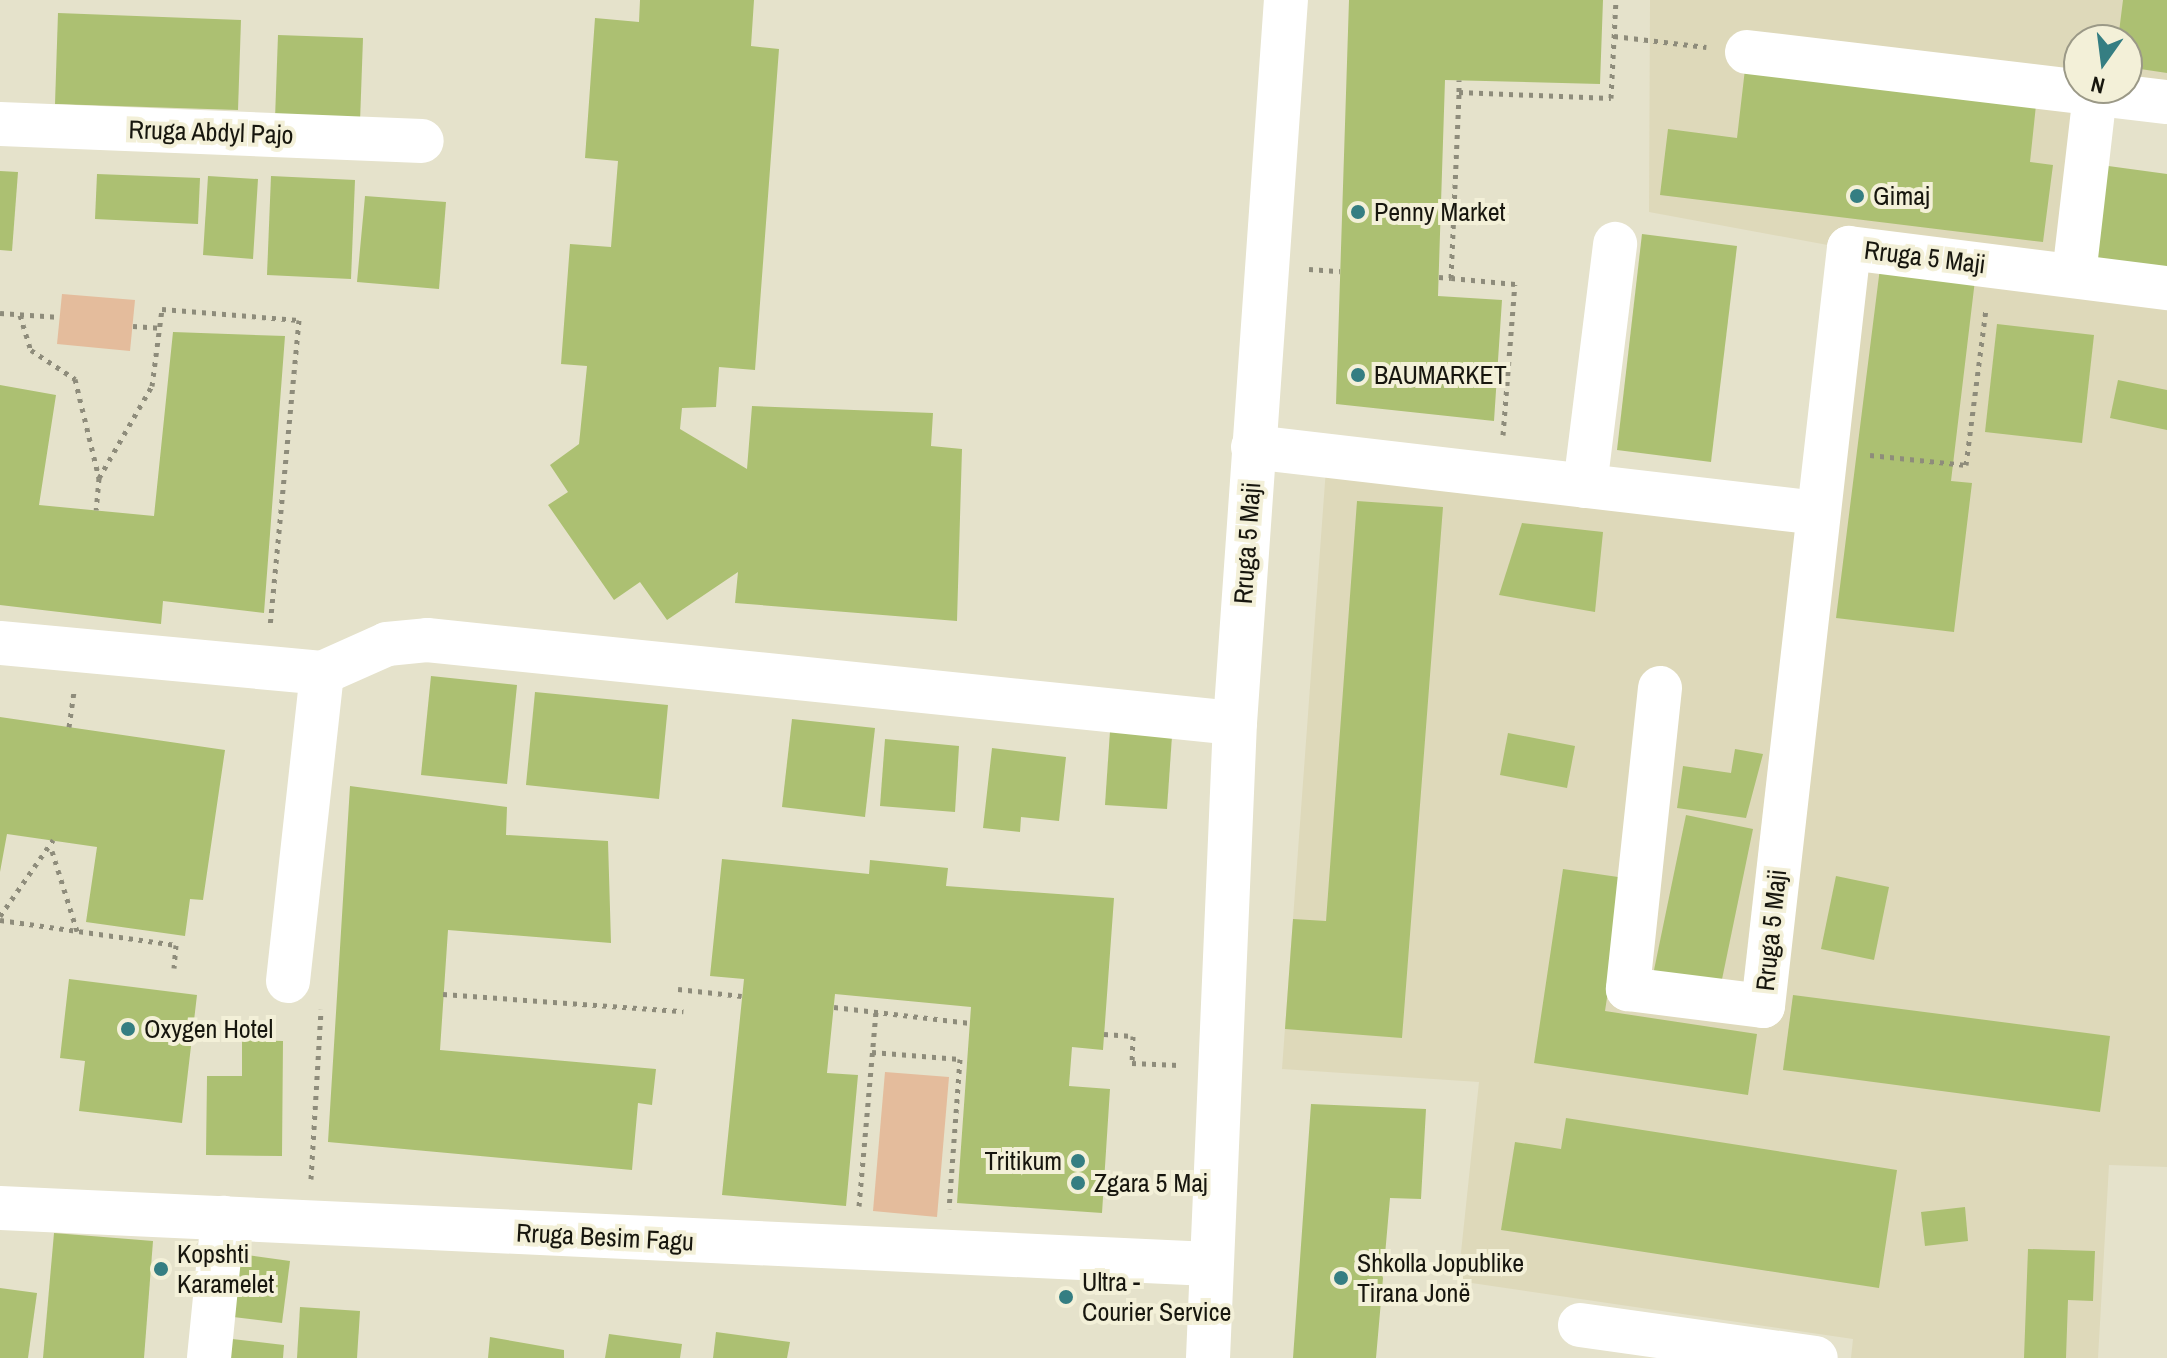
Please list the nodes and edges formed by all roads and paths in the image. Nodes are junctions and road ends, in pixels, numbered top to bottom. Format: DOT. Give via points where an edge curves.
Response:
graph roads {
  1 [pos="1286,0"];
  2 [pos="1616,0"];
  3 [pos="1614,36"];
  4 [pos="1747,52"];
  5 [pos="1459,80"];
  6 [pos="2063,90"];
  7 [pos="1459,92"];
  8 [pos="2143,99"];
  9 [pos="2167,102"];
  10 [pos="2094,104"];
  11 [pos="0,124"];
  12 [pos="422,141"];
  13 [pos="1615,244"];
  14 [pos="1991,265"];
  15 [pos="1300,269"];
  16 [pos="1340,271"];
  17 [pos="2074,275"];
  18 [pos="1439,277"];
  19 [pos="1451,278"];
  20 [pos="2167,288"];
  21 [pos="0,313"];
  22 [pos="20,315"];
  23 [pos="60,317"];
  24 [pos="133,326"];
  25 [pos="159,328"];
  26 [pos="1488,442"];
  27 [pos="1253,447"];
  28 [pos="1825,450"];
  29 [pos="99,478"];
  30 [pos="1585,486"];
  31 [pos="96,510"];
  32 [pos="1818,513"];
  33 [pos="0,643"];
  34 [pos="233,667"];
  35 [pos="322,673"];
  36 [pos="1660,688"];
  37 [pos="1235,723"];
  38 [pos="53,840"];
  39 [pos="52,850"];
  40 [pos="0,918"];
  41 [pos="77,931"];
  42 [pos="174,968"];
  43 [pos="678,989"];
  44 [pos="305,990"];
  45 [pos="443,994"];
  46 [pos="742,996"];
  47 [pos="834,1007"];
  48 [pos="683,1011"];
  49 [pos="876,1012"];
  50 [pos="970,1023"];
  51 [pos="1104,1034"];
  52 [pos="872,1052"];
  53 [pos="1163,1064"];
  54 [pos="310,1193"];
  55 [pos="0,1208"];
  56 [pos="223,1218"];
  57 [pos="855,1249"];
  58 [pos="945,1254"];
  59 [pos="1210,1264"];
  60 [pos="1580,1325"];
  61 [pos="209,1358"];
  62 [pos="1208,1358"];
  63 [pos="1816,1358"];
  1 -- 27 [label="street, Rruga 5 Maji"];
  2 -- 3 [label="path"];
  3 -- 4 [label="path"];
  3 -- 7 [label="path" via="1611,98"];
  4 -- 6 [label="street"];
  5 -- 7 [label="path"];
  7 -- 19 [label="path"];
  8 -- 9 [label="street"];
  10 -- 17 [label="street"];
  11 -- 12 [label="street, Rruga Abdyl Pajo"];
  13 -- 30 [label="street"];
  14 -- 17 [label="street, Rruga 5 Maji"];
  14 -- 28 [label="path" via="1966,465"];
  14 -- 28 [label="street, Rruga 5 Maji" via="1849,248"];
  15 -- 16 [label="path"];
  17 -- 20 [label="street, Rruga 5 Maji"];
  18 -- 19 [label="path"];
  19 -- 26 [label="path" via="1515,284 1502,444"];
  21 -- 22 [label="path"];
  22 -- 23 [label="path"];
  22 -- 29 [label="path" via="31,350 75,379"];
  24 -- 25 [label="path"];
  25 -- 29 [label="path" via="152,386"];
  25 -- 34 [label="path" via="162,309 299,320 270,630 246,628"];
  27 -- 30 [label="street, Rruga 5 Maji"];
  27 -- 37 [label="street, Rruga 5 Maji"];
  28 -- 32 [label="street, Rruga 5 Maji"];
  29 -- 31 [label="path"];
  30 -- 32 [label="street, Rruga 5 Maji"];
  32 -- 36 [label="street, Rruga 5 Maji" via="1763,1006 1628,989"];
  33 -- 34 [label="street"];
  34 -- 35 [label="street"];
  35 -- 37 [label="street" via="387,644 427,640"];
  35 -- 44 [label="street"];
  37 -- 59 [label="street, Rruga 5 Maji"];
  38 -- 39 [label="path"];
  39 -- 40 [label="path"];
  39 -- 41 [label="path"];
  40 -- 41 [label="path"];
  41 -- 42 [label="path" via="176,945"];
  43 -- 46 [label="path"];
  44 -- 54 [label="path"];
  45 -- 48 [label="path"];
  47 -- 49 [label="path"];
  49 -- 50 [label="path"];
  49 -- 52 [label="path"];
  51 -- 53 [label="path" via="1133,1036 1132,1063"];
  52 -- 57 [label="path"];
  52 -- 58 [label="path" via="960,1059"];
  55 -- 56 [label="street, Rruga Besim Fagu"];
  56 -- 57 [label="street, Rruga Besim Fagu"];
  56 -- 61 [label="street"];
  57 -- 58 [label="street, Rruga Besim Fagu"];
  58 -- 59 [label="street, Rruga Besim Fagu"];
  59 -- 62 [label="street, Rruga 5 Maji"];
  60 -- 63 [label="street"];
}
